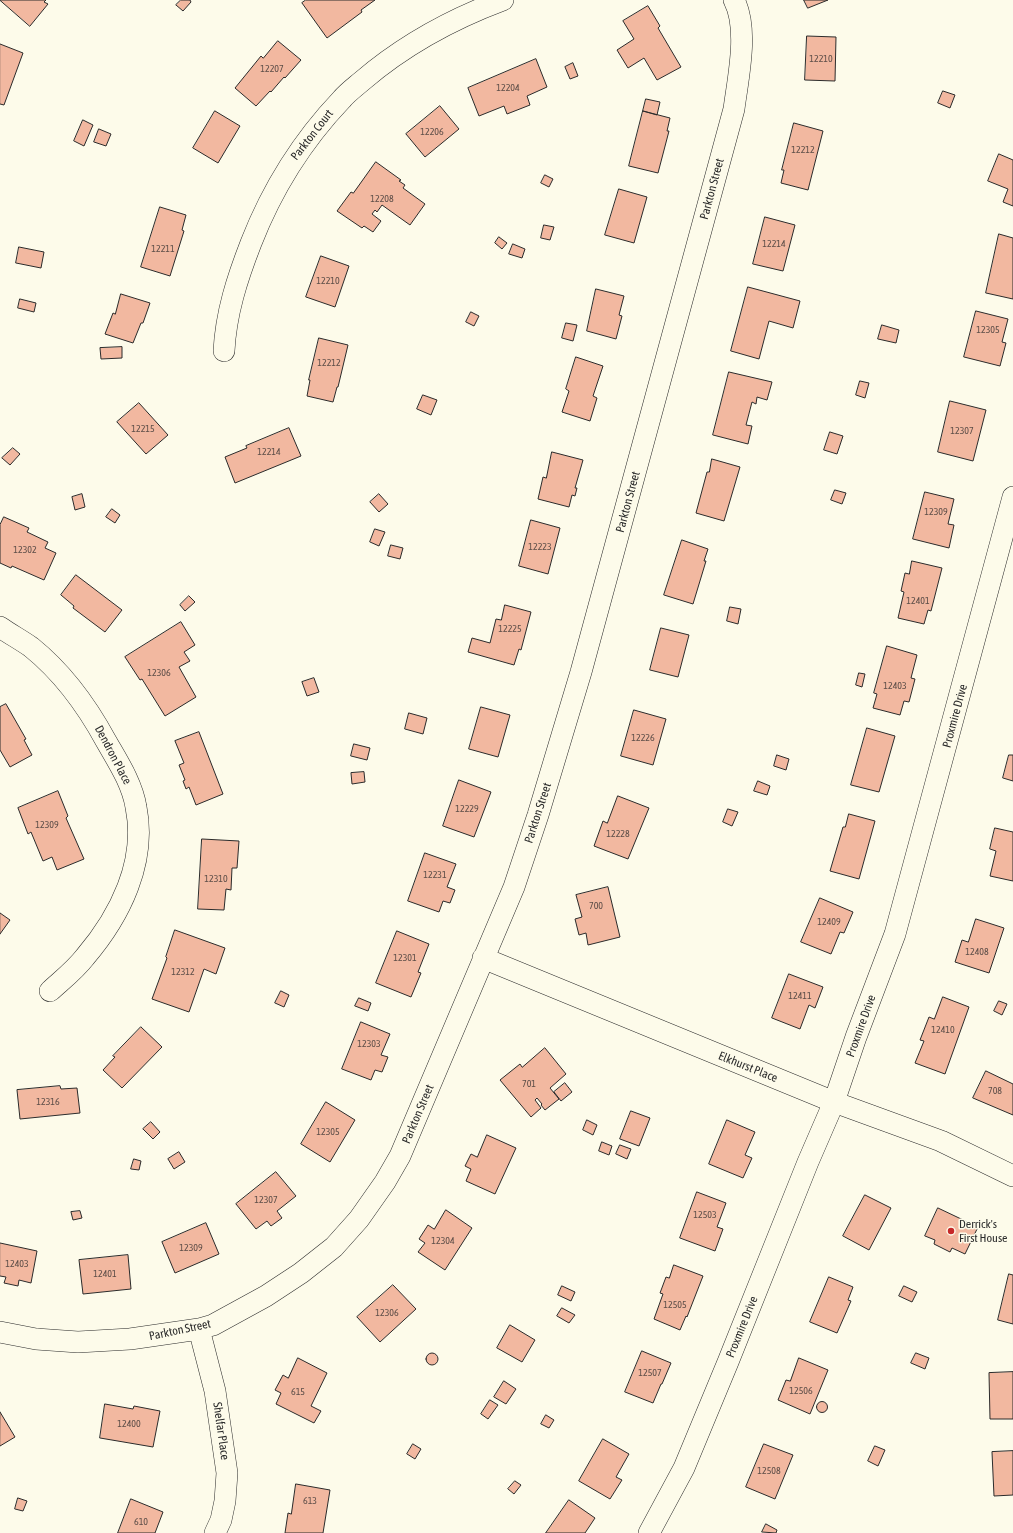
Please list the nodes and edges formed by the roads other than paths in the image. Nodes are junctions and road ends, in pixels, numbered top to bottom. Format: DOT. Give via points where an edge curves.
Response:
graph roads {
  1 [pos="503,0"];
  2 [pos="734,0"];
  3 [pos="224,351"];
  4 [pos="1013,497"];
  5 [pos="0,627"];
  6 [pos="483,958"];
  7 [pos="50,991"];
  8 [pos="834,1102"];
  9 [pos="1013,1176"];
  10 [pos="199,1328"];
  11 [pos="0,1332"];
  12 [pos="215,1533"];
  13 [pos="649,1533"];
  1 -- 3 [label="street, Parkton Court" via="433,30 379,66 342,98 304,144 273,193 258,224 232,299"];
  2 -- 6 [label="street, Parkton Street" via="741,30 741,61 734,109 581,672 514,887"];
  4 -- 8 [label="street, Proxmire Drive" via="895,934"];
  5 -- 7 [label="street, Dendron Place" via="52,665 97,723 127,777 139,826 138,850 132,874 114,917 85,958"];
  6 -- 8 [label="street, Elkhurst Place"];
  6 -- 10 [label="street, Parkton Street" via="400,1156 359,1219 334,1247 301,1273 259,1300"];
  8 -- 9 [label="street, Elkhurst Place" via="941,1141"];
  8 -- 13 [label="street, Proxmire Drive" via="684,1468"];
  10 -- 11 [label="street, Parkton Street" via="130,1340 78,1342 36,1339"];
  10 -- 12 [label="street, Shelfar Place" via="215,1390 226,1473 226,1501"];
}
